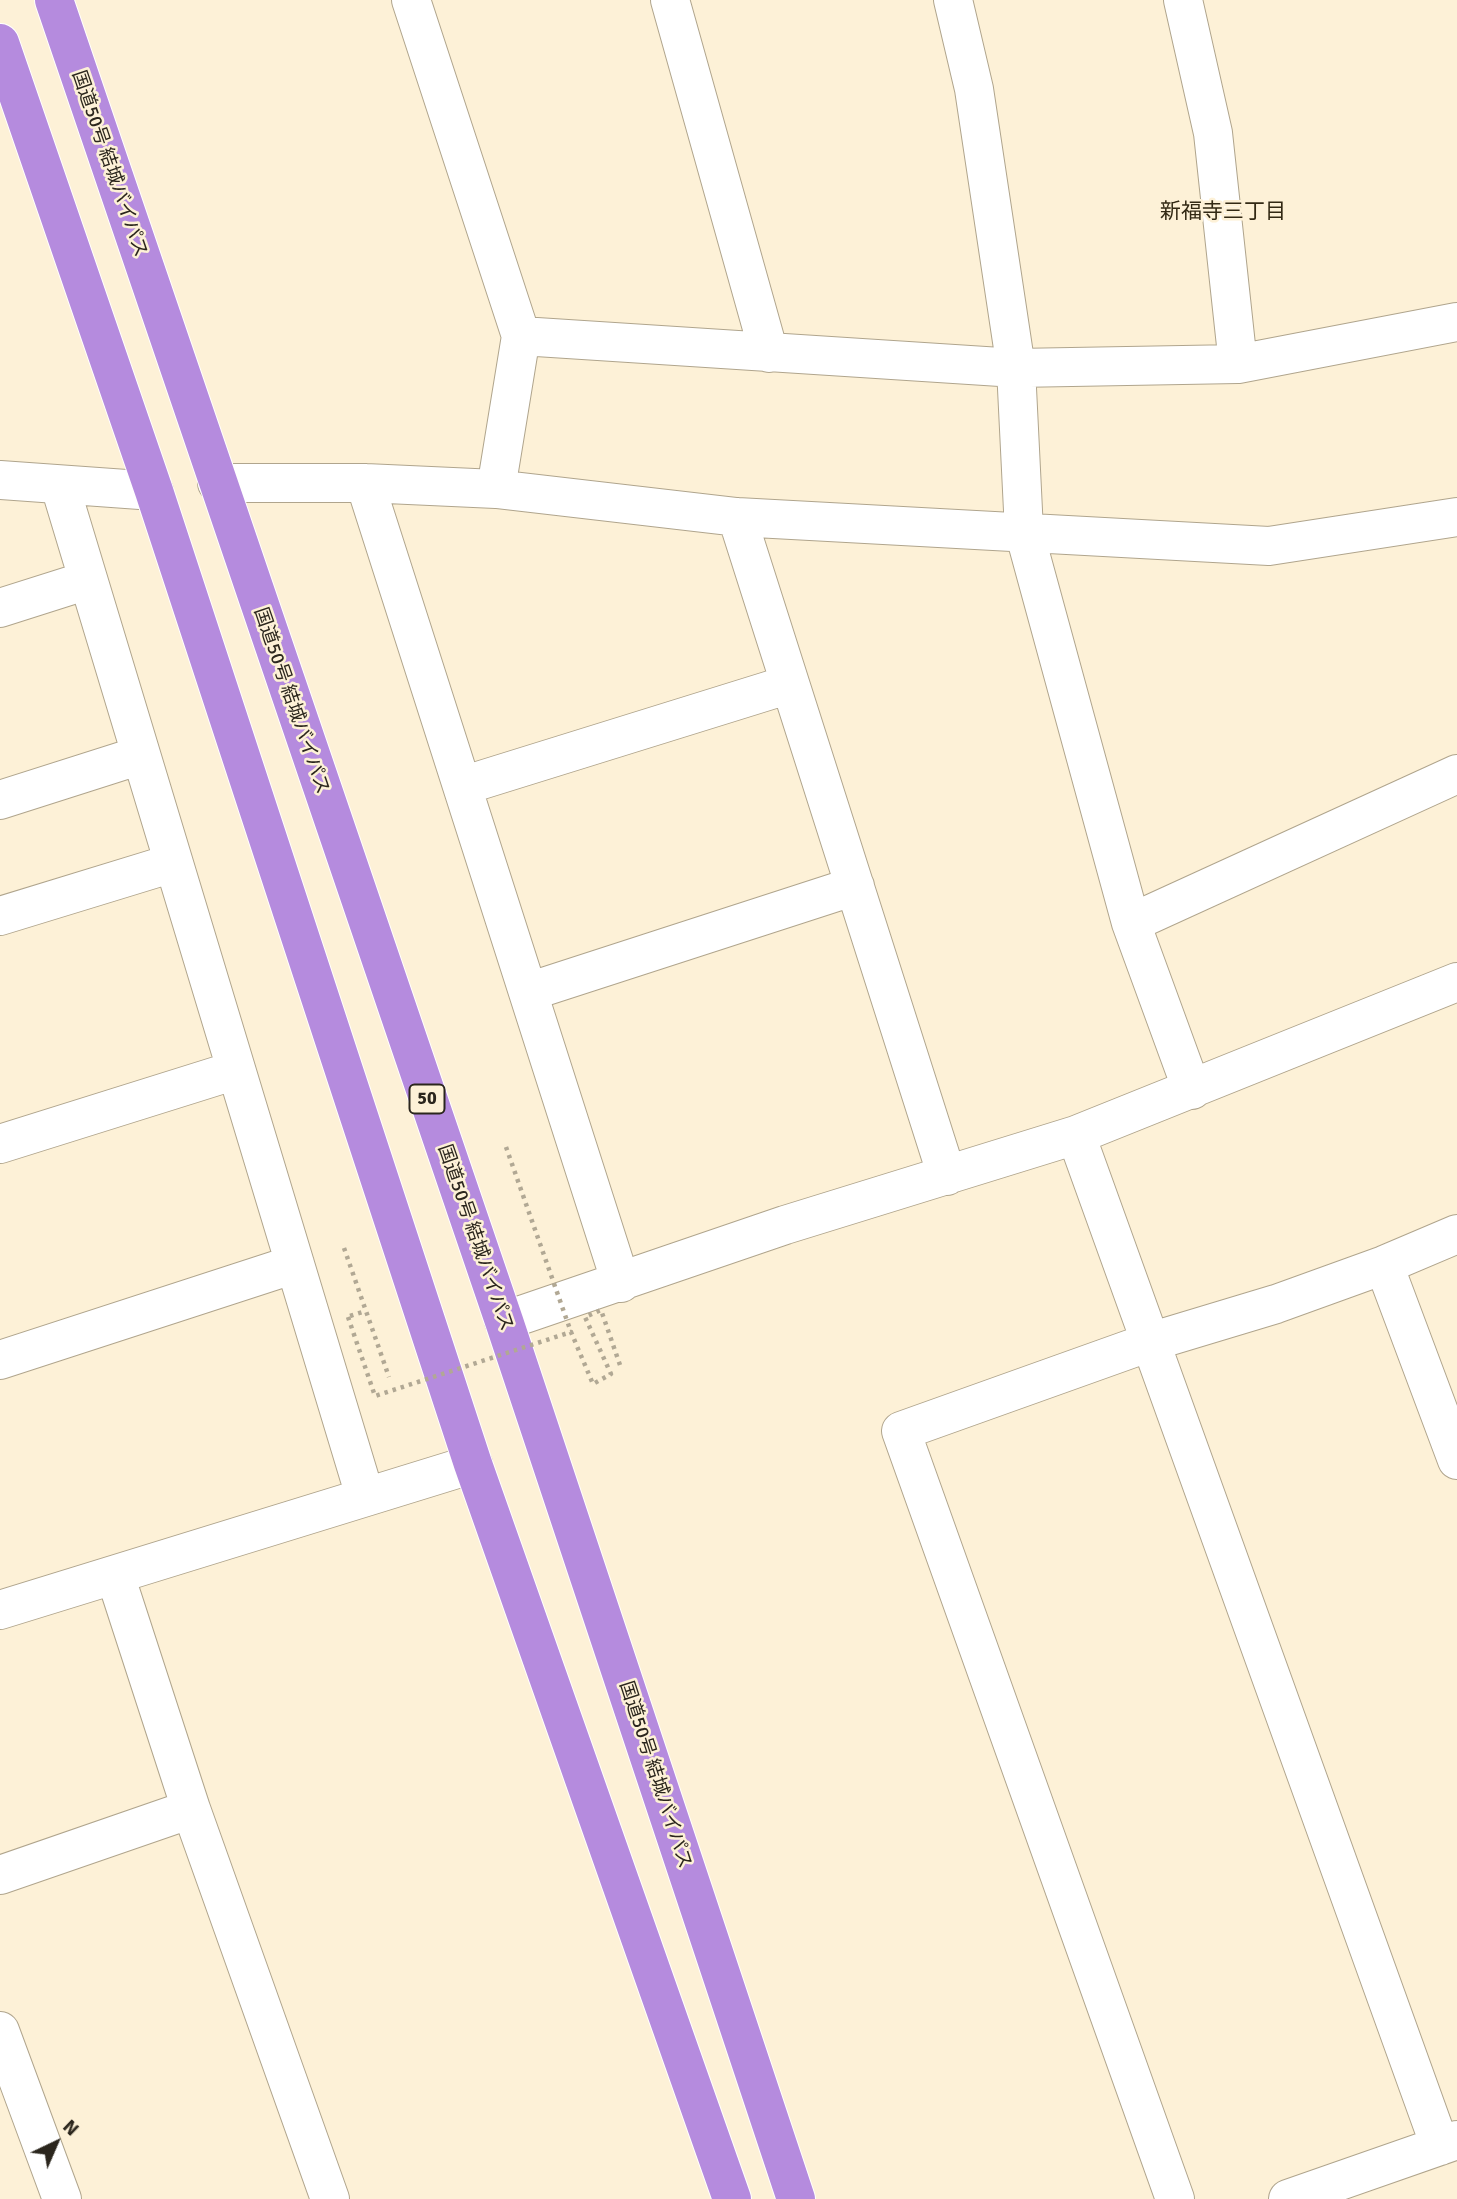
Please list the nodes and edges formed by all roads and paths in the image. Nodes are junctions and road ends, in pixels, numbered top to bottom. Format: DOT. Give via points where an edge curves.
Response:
graph roads {
  1 [pos="54,0"];
  2 [pos="411,0"];
  3 [pos="670,0"];
  4 [pos="953,0"];
  5 [pos="1183,0"];
  6 [pos="0,43"];
  7 [pos="1457,322"];
  8 [pos="521,336"];
  9 [pos="769,353"];
  10 [pos="1238,364"];
  11 [pos="1016,368"];
  12 [pos="0,480"];
  13 [pos="365,482"];
  14 [pos="217,483"];
  15 [pos="60,486"];
  16 [pos="496,488"];
  17 [pos="154,491"];
  18 [pos="737,517"];
  19 [pos="1457,517"];
  20 [pos="1024,531"];
  21 [pos="88,580"];
  22 [pos="0,608"];
  23 [pos="790,684"];
  24 [pos="141,755"];
  25 [pos="1457,774"];
  26 [pos="462,786"];
  27 [pos="0,800"];
  28 [pos="173,863"];
  29 [pos="855,886"];
  30 [pos="0,916"];
  31 [pos="1131,923"];
  32 [pos="1457,982"];
  33 [pos="528,992"];
  34 [pos="236,1070"];
  35 [pos="1192,1090"];
  36 [pos="1076,1135"];
  37 [pos="0,1144"];
  38 [pos="506,1147"];
  39 [pos="947,1176"];
  40 [pos="1457,1234"];
  41 [pos="344,1248"];
  42 [pos="295,1264"];
  43 [pos="1384,1265"];
  44 [pos="621,1283"];
  45 [pos="366,1311"];
  46 [pos="504,1321"];
  47 [pos="571,1332"];
  48 [pos="1150,1342"];
  49 [pos="0,1360"];
  50 [pos="620,1365"];
  51 [pos="389,1377"];
  52 [pos="1457,1460"];
  53 [pos="474,1464"];
  54 [pos="365,1496"];
  55 [pos="115,1575"];
  56 [pos="0,1610"];
  57 [pos="191,1809"];
  58 [pos="0,1875"];
  59 [pos="0,2031"];
  60 [pos="1449,2143"];
  61 [pos="62,2199"];
  62 [pos="330,2199"];
  63 [pos="732,2199"];
  64 [pos="796,2199"];
  65 [pos="1175,2199"];
  66 [pos="1288,2199"];
  1 -- 14 [label="highway, 国道50号 結城バイパス / 50"];
  2 -- 8 [label="street"];
  3 -- 9 [label="street"];
  4 -- 11 [label="street" via="974,89"];
  5 -- 10 [label="street" via="1213,133"];
  6 -- 17 [label="highway"];
  7 -- 10 [label="street"];
  8 -- 9 [label="street"];
  8 -- 16 [label="street"];
  9 -- 11 [label="street"];
  10 -- 11 [label="street"];
  11 -- 20 [label="street"];
  12 -- 15 [label="street"];
  13 -- 14 [label="street"];
  13 -- 16 [label="street"];
  13 -- 26 [label="street"];
  14 -- 46 [label="highway, 国道50号 結城バイパス / 50"];
  15 -- 17 [label="street"];
  15 -- 21 [label="street"];
  16 -- 18 [label="street"];
  17 -- 53 [label="highway"];
  18 -- 20 [label="street"];
  18 -- 23 [label="street"];
  19 -- 20 [label="street" via="1269,546"];
  20 -- 31 [label="street"];
  21 -- 22 [label="street"];
  21 -- 24 [label="street"];
  23 -- 26 [label="street"];
  23 -- 29 [label="street"];
  24 -- 27 [label="street"];
  24 -- 28 [label="street"];
  25 -- 31 [label="street"];
  26 -- 33 [label="street"];
  28 -- 30 [label="street"];
  28 -- 34 [label="street"];
  29 -- 33 [label="street"];
  29 -- 39 [label="street"];
  31 -- 35 [label="street"];
  32 -- 35 [label="street"];
  33 -- 44 [label="street"];
  34 -- 37 [label="street"];
  34 -- 42 [label="street"];
  35 -- 36 [label="street"];
  36 -- 39 [label="street"];
  36 -- 48 [label="street"];
  38 -- 47 [label="path, bridge"];
  39 -- 44 [label="street" via="785,1225"];
  40 -- 43 [label="street"];
  41 -- 45 [label="path"];
  42 -- 49 [label="street"];
  42 -- 54 [label="street"];
  43 -- 48 [label="street"];
  43 -- 52 [label="street"];
  44 -- 46 [label="street"];
  45 -- 47 [label="path, bridge" via="348,1317 375,1396"];
  45 -- 51 [label="path"];
  46 -- 64 [label="highway, 国道50号 結城バイパス / 50"];
  47 -- 50 [label="path, bridge" via="593,1384 611,1374 585,1317 601,1310"];
  48 -- 60 [label="street"];
  48 -- 65 [label="street" via="901,1431"];
  53 -- 54 [label="street"];
  53 -- 63 [label="highway"];
  54 -- 55 [label="street"];
  55 -- 56 [label="street"];
  55 -- 57 [label="street"];
  57 -- 58 [label="street"];
  57 -- 62 [label="street"];
  59 -- 61 [label="street"];
  60 -- 66 [label="street"];
}
